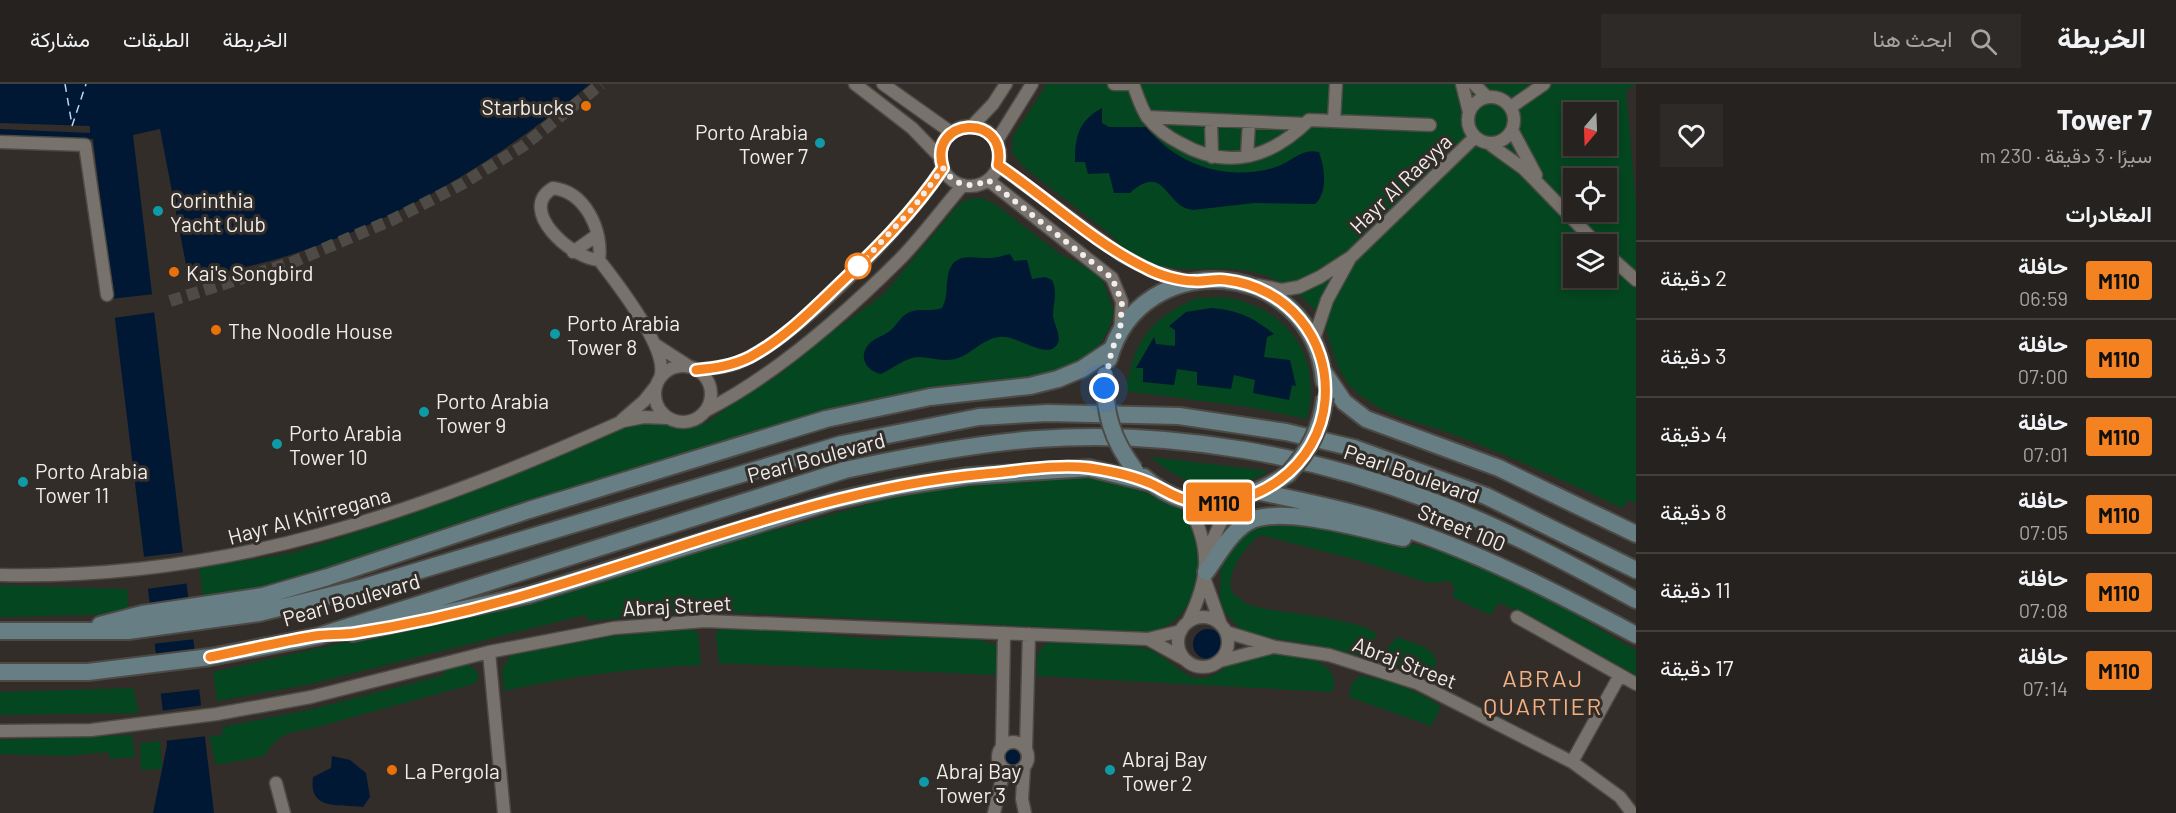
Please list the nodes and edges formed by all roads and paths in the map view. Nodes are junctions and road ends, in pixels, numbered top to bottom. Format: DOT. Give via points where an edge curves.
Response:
graph roads {
  1 [pos="855,84"];
  2 [pos="883,84"];
  3 [pos="1006,84"];
  4 [pos="1032,84"];
  5 [pos="1114,84"];
  6 [pos="1336,84"];
  7 [pos="1462,84"];
  8 [pos="1474,84"];
  9 [pos="1544,84"];
  10 [pos="1487,97"];
  11 [pos="1511,107"];
  12 [pos="1469,112"];
  13 [pos="1147,117"];
  14 [pos="1211,120"];
  15 [pos="1334,121"];
  16 [pos="1249,122"];
  17 [pos="1305,124"];
  18 [pos="1430,125"];
  19 [pos="971,127"];
  20 [pos="1512,130"];
  21 [pos="952,133"];
  22 [pos="1475,137"];
  23 [pos="0,141"];
  24 [pos="996,142"];
  25 [pos="1488,143"];
  26 [pos="1246,156"];
  27 [pos="1212,157"];
  28 [pos="942,163"];
  29 [pos="998,165"];
  30 [pos="988,180"];
  31 [pos="963,185"];
  32 [pos="1546,192"];
  33 [pos="1587,234"];
  34 [pos="597,236"];
  35 [pos="573,252"];
  36 [pos="1351,257"];
  37 [pos="599,260"];
  38 [pos="1617,263"];
  39 [pos="1636,280"];
  40 [pos="1192,282"];
  41 [pos="1252,285"];
  42 [pos="107,295"];
  43 [pos="1120,333"];
  44 [pos="1314,339"];
  45 [pos="656,345"];
  46 [pos="1112,349"];
  47 [pos="694,369"];
  48 [pos="1323,370"];
  49 [pos="658,381"];
  50 [pos="707,410"];
  51 [pos="668,418"];
  52 [pos="613,426"];
  53 [pos="1151,483"];
  54 [pos="1260,492"];
  55 [pos="1187,501"];
  56 [pos="1234,501"];
  57 [pos="1636,534"];
  58 [pos="1446,544"];
  59 [pos="1206,569"];
  60 [pos="1636,570"];
  61 [pos="0,575"];
  62 [pos="1636,600"];
  63 [pos="202,615"];
  64 [pos="1517,617"];
  65 [pos="1184,626"];
  66 [pos="1224,628"];
  67 [pos="0,631"];
  68 [pos="1004,633"];
  69 [pos="1029,634"];
  70 [pos="1636,635"];
  71 [pos="319,636"];
  72 [pos="1148,639"];
  73 [pos="1275,647"];
  74 [pos="489,652"];
  75 [pos="1184,658"];
  76 [pos="1220,661"];
  77 [pos="0,672"];
  78 [pos="1620,675"];
  79 [pos="1636,684"];
  80 [pos="0,731"];
  81 [pos="1002,747"];
  82 [pos="1026,748"];
  83 [pos="1572,762"];
  84 [pos="1024,768"];
  85 [pos="1004,770"];
  86 [pos="276,783"];
  87 [pos="284,813"];
  88 [pos="504,813"];
  89 [pos="994,813"];
  90 [pos="1025,813"];
  91 [pos="1632,813"];
  1 -- 28 [label="street" via="912,128"];
  2 -- 21 [label="street"];
  3 -- 19 [label="street"];
  4 -- 24 [label="street"];
  5 -- 13 [label="street" via="1133,84"];
  6 -- 15 [label="street"];
  7 -- 12 [label="street"];
  8 -- 10 [label="street"];
  9 -- 11 [label="street"];
  10 -- 11 [label="street" via="1501,99"];
  10 -- 12 [label="street" via="1476,102"];
  11 -- 20 [label="street" via="1515,118"];
  12 -- 22 [label="street" via="1468,126"];
  13 -- 14 [label="street"];
  13 -- 27 [label="street" via="1165,135"];
  14 -- 16 [label="street"];
  14 -- 27 [label="street"];
  15 -- 17 [label="street" via="1309,120"];
  15 -- 18 [label="street"];
  16 -- 17 [label="street"];
  16 -- 26 [label="street"];
  17 -- 26 [label="street" via="1278,146"];
  19 -- 21 [label="street"];
  19 -- 24 [label="street" via="986,131"];
  20 -- 25 [label="street" via="1505,139"];
  20 -- 32 [label="street"];
  21 -- 28 [label="street" via="945,140"];
  22 -- 25 [label="street"];
  22 -- 36 [label="street, Hayr Al Raeyya"];
  23 -- 42 [label="street" via="85,145"];
  24 -- 29 [label="street"];
  25 -- 32 [label="street" via="1524,169"];
  26 -- 27 [label="street"];
  28 -- 31 [label="street" via="951,179"];
  28 -- 47 [label="street" via="927,192 898,225 793,327 742,360 722,367"];
  29 -- 30 [label="street"];
  29 -- 40 [label="street" via="1121,255 1152,271"];
  30 -- 31 [label="street"];
  30 -- 43 [label="street" via="1112,278 1122,302"];
  31 -- 50 [label="street" via="902,257 859,298 767,374"];
  32 -- 33 [label="street"];
  34 -- 35 [label="street"];
  34 -- 35 [label="street" via="590,213 572,195 553,188 546,192 541,205 547,227"];
  34 -- 37 [label="street" via="601,246"];
  35 -- 37 [label="street" via="588,260"];
  36 -- 41 [label="street, Hayr Al Raeyya" via="1299,286 1282,290"];
  36 -- 44 [label="street, Hayr Al Raeyya" via="1326,300"];
  37 -- 45 [label="street"];
  38 -- 39 [label="street"];
  40 -- 41 [label="main road" via="1222,279"];
  40 -- 43 [label="main road" via="1150,300"];
  41 -- 44 [label="main road" via="1288,304"];
  43 -- 46 [label="main road"];
  44 -- 48 [label="main road"];
  45 -- 47 [label="street"];
  45 -- 49 [label="street" via="662,369"];
  46 -- 53 [label="main road, bridge" via="1105,375 1104,401 1109,426 1119,449"];
  46 -- 63 [label="main road" via="1058,379 1030,386 930,397 826,419"];
  47 -- 49 [label="street" via="677,367"];
  47 -- 50 [label="street" via="708,380 711,395"];
  48 -- 54 [label="main road, bridge" via="1325,396 1315,439 1288,474"];
  48 -- 57 [label="main road" via="1344,402 1366,419 1499,468"];
  49 -- 51 [label="street" via="655,396"];
  49 -- 52 [label="street, Hayr Al Khirregana" via="637,408"];
  50 -- 51 [label="street" via="689,422"];
  51 -- 52 [label="street, Hayr Al Khirregana" via="644,417"];
  52 -- 61 [label="street, Hayr Al Khirregana" via="388,516 290,544 197,563 135,570"];
  53 -- 55 [label="main road"];
  53 -- 71 [label="main road" via="1089,468 968,476 897,487 833,501 528,595 390,626"];
  54 -- 56 [label="main road"];
  54 -- 58 [label="main road, Street 100" via="1356,514"];
  55 -- 56 [label="main road"];
  55 -- 59 [label="street" via="1201,528"];
  56 -- 59 [label="street" via="1224,515"];
  58 -- 59 [label="main road" via="1272,514 1254,519 1240,529"];
  58 -- 70 [label="main road, Street 100" via="1524,577"];
  59 -- 65 [label="street"];
  59 -- 66 [label="street"];
  60 -- 63 [label="main road, Pearl Boulevard" via="1486,496 1354,448 1286,432 1179,416 1048,413 979,417 842,444 364,587 259,613"];
  62 -- 71 [label="main road, Pearl Boulevard" via="1488,524 1362,477 1274,456 1170,441 1040,439 920,453 845,470"];
  63 -- 67 [label="main road, Pearl Boulevard" via="73,632"];
  64 -- 78 [label="street"];
  65 -- 66 [label="street" via="1205,617"];
  65 -- 72 [label="street, Abraj Street"];
  65 -- 75 [label="street" via="1178,644"];
  66 -- 73 [label="street, Abraj Street"];
  66 -- 76 [label="street" via="1228,648"];
  68 -- 69 [label="street, Abraj Street"];
  68 -- 74 [label="street, Abraj Street" via="705,621 614,628"];
  68 -- 81 [label="street"];
  69 -- 72 [label="street, Abraj Street"];
  69 -- 82 [label="street"];
  71 -- 77 [label="main road, Pearl Boulevard" via="210,657 88,672"];
  72 -- 75 [label="street, Abraj Street"];
  73 -- 76 [label="street, Abraj Street"];
  73 -- 83 [label="street, Abraj Street" via="1329,655 1417,683"];
  74 -- 80 [label="street, Abraj Street" via="311,697 217,714 91,730"];
  74 -- 88 [label="street"];
  75 -- 76 [label="street" via="1190,664 1206,667"];
  78 -- 79 [label="street"];
  78 -- 83 [label="street"];
  81 -- 82 [label="street" via="1011,742"];
  81 -- 85 [label="street" via="998,759"];
  82 -- 84 [label="street" via="1029,758"];
  83 -- 91 [label="street, Abraj Street" via="1620,797"];
  84 -- 85 [label="street" via="1014,773"];
  84 -- 90 [label="street"];
  85 -- 89 [label="street"];
  86 -- 87 [label="street"];
}
